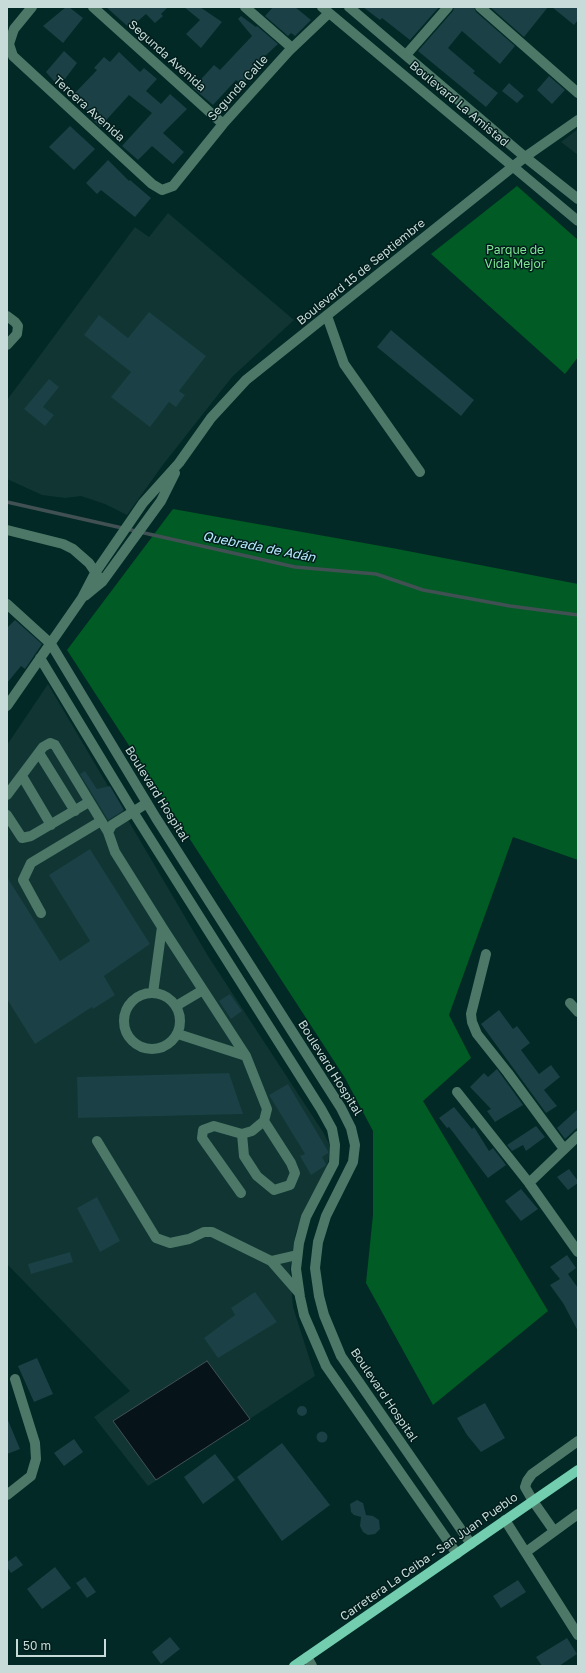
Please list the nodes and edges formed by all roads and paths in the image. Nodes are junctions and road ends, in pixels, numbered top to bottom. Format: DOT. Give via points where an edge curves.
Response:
graph roads {
  1 [pos="32,7"];
  2 [pos="93,7"];
  3 [pos="245,7"];
  4 [pos="349,7"];
  5 [pos="448,7"];
  6 [pos="480,7"];
  7 [pos="326,10"];
  8 [pos="10,28"];
  9 [pos="292,48"];
  10 [pos="406,55"];
  11 [pos="578,93"];
  12 [pos="578,120"];
  13 [pos="223,124"];
  14 [pos="525,157"];
  15 [pos="513,167"];
  16 [pos="173,186"];
  17 [pos="578,199"];
  18 [pos="578,221"];
  19 [pos="7,316"];
  20 [pos="327,316"];
  21 [pos="7,345"];
  22 [pos="179,463"];
  23 [pos="420,472"];
  24 [pos="7,530"];
  25 [pos="95,573"];
  26 [pos="102,582"];
  27 [pos="82,598"];
  28 [pos="7,604"];
  29 [pos="51,644"];
  30 [pos="40,658"];
  31 [pos="7,706"];
  32 [pos="39,753"];
  33 [pos="22,776"];
  34 [pos="7,795"];
  35 [pos="89,802"];
  36 [pos="147,802"];
  37 [pos="75,811"];
  38 [pos="133,811"];
  39 [pos="7,815"];
  40 [pos="101,821"];
  41 [pos="51,824"];
  42 [pos="108,832"];
  43 [pos="41,913"];
  44 [pos="162,927"];
  45 [pos="486,954"];
  46 [pos="203,990"];
  47 [pos="153,993"];
  48 [pos="570,1003"];
  49 [pos="176,1006"];
  50 [pos="578,1012"];
  51 [pos="178,1034"];
  52 [pos="246,1056"];
  53 [pos="457,1092"];
  54 [pos="264,1121"];
  55 [pos="242,1134"];
  56 [pos="578,1136"];
  57 [pos="97,1141"];
  58 [pos="564,1149"];
  59 [pos="529,1183"];
  60 [pos="242,1193"];
  61 [pos="578,1252"];
  62 [pos="297,1256"];
  63 [pos="271,1261"];
  64 [pos="299,1293"];
  65 [pos="15,1379"];
  66 [pos="578,1441"];
  67 [pos="578,1470"];
  68 [pos="7,1495"];
  69 [pos="533,1501"];
  70 [pos="578,1514"];
  71 [pos="505,1520"];
  72 [pos="554,1531"];
  73 [pos="471,1544"];
  74 [pos="526,1552"];
  75 [pos="457,1554"];
  76 [pos="578,1635"];
  77 [pos="307,1657"];
  78 [pos="294,1666"];
  79 [pos="312,1666"];
  1 -- 8 [label="street"];
  2 -- 13 [label="street, Segunda Avenida"];
  3 -- 9 [label="street"];
  4 -- 10 [label="street, Boulevard La Amistad"];
  5 -- 10 [label="street"];
  6 -- 11 [label="street"];
  7 -- 9 [label="street, Segunda Calle"];
  7 -- 15 [label="street, Boulevard La Amistad"];
  8 -- 16 [label="street, Tercera Avenida" via="9,44 13,56 152,184 162,190"];
  9 -- 13 [label="street, Segunda Calle"];
  10 -- 14 [label="street, Boulevard La Amistad"];
  12 -- 14 [label="street, Boulevard 15 de Septiembre"];
  13 -- 16 [label="street, Segunda Calle"];
  14 -- 15 [label="street, Boulevard 15 de Septiembre"];
  14 -- 17 [label="street, Boulevard La Amistad"];
  15 -- 18 [label="street, Boulevard La Amistad"];
  15 -- 20 [label="street, Boulevard 15 de Septiembre"];
  19 -- 21 [label="street" via="18,326 17,334"];
  20 -- 22 [label="street, Boulevard 15 de Septiembre" via="246,380 211,418"];
  20 -- 23 [label="street" via="344,364"];
  22 -- 25 [label="street, Boulevard 15 de Septiembre" via="143,503"];
  22 -- 26 [label="street, Boulevard 15 de Septiembre" via="161,501"];
  24 -- 25 [label="street" via="63,544 82,555"];
  25 -- 26 [label="street"];
  25 -- 27 [label="street, Boulevard 15 de Septiembre"];
  26 -- 27 [label="street, Boulevard 15 de Septiembre"];
  27 -- 29 [label="street, Boulevard 15 de Septiembre"];
  28 -- 29 [label="street, Boulevard Hospital"];
  29 -- 30 [label="street, Boulevard 15 de Septiembre"];
  29 -- 36 [label="street, Boulevard Hospital"];
  30 -- 31 [label="street, Boulevard 15 de Septiembre"];
  30 -- 38 [label="street"];
  32 -- 33 [label="street"];
  32 -- 35 [label="street" via="50,743 55,745"];
  32 -- 37 [label="street"];
  33 -- 34 [label="street"];
  33 -- 41 [label="street"];
  35 -- 37 [label="street"];
  35 -- 40 [label="street"];
  36 -- 38 [label="street"];
  36 -- 73 [label="street, Boulevard Hospital" via="341,1108 351,1128 355,1145 353,1162 326,1216 318,1242 315,1268 324,1315 341,1356"];
  37 -- 41 [label="street"];
  38 -- 42 [label="street" via="112,825"];
  38 -- 62 [label="street" via="332,1129 334,1163 306,1217"];
  39 -- 41 [label="street" via="22,838 31,836"];
  40 -- 42 [label="street"];
  40 -- 43 [label="street" via="32,863 23,880"];
  42 -- 44 [label="street" via="115,852"];
  44 -- 46 [label="street"];
  44 -- 47 [label="street"];
  45 -- 58 [label="street" via="471,1014 472,1022 477,1034"];
  46 -- 49 [label="street"];
  46 -- 52 [label="street"];
  47 -- 49 [label="street" via="166,997"];
  47 -- 51 [label="street" via="138,997 128,1007 124,1022 128,1036 139,1046 153,1049 168,1045"];
  48 -- 50 [label="street"];
  49 -- 51 [label="street" via="180,1019"];
  51 -- 52 [label="street"];
  52 -- 54 [label="street" via="267,1109"];
  53 -- 59 [label="street"];
  54 -- 55 [label="street" via="252,1131"];
  54 -- 55 [label="street" via="291,1163 295,1173 290,1185 274,1190 257,1176 244,1156"];
  55 -- 60 [label="street" via="214,1126 203,1130 202,1138"];
  56 -- 58 [label="street"];
  57 -- 63 [label="street" via="156,1238 170,1242 212,1232"];
  58 -- 59 [label="street"];
  59 -- 61 [label="street"];
  62 -- 63 [label="street"];
  62 -- 64 [label="street"];
  63 -- 64 [label="street"];
  64 -- 75 [label="street" via="304,1315 326,1366"];
  65 -- 68 [label="street" via="35,1443 36,1459 31,1476"];
  66 -- 69 [label="street" via="527,1480 525,1487"];
  67 -- 69 [label="main road, Carretera La Ceiba - San Juan Pueblo"];
  69 -- 71 [label="main road, Carretera La Ceiba - San Juan Pueblo"];
  69 -- 72 [label="street"];
  70 -- 72 [label="street"];
  71 -- 73 [label="main road, Carretera La Ceiba - San Juan Pueblo"];
  71 -- 74 [label="street"];
  72 -- 74 [label="street"];
  73 -- 75 [label="main road, Carretera La Ceiba - San Juan Pueblo"];
  74 -- 76 [label="street"];
  75 -- 77 [label="main road, Carretera La Ceiba - San Juan Pueblo"];
  77 -- 78 [label="main road, Carretera La Ceiba - San Juan Pueblo"];
  77 -- 79 [label="street"];
}
